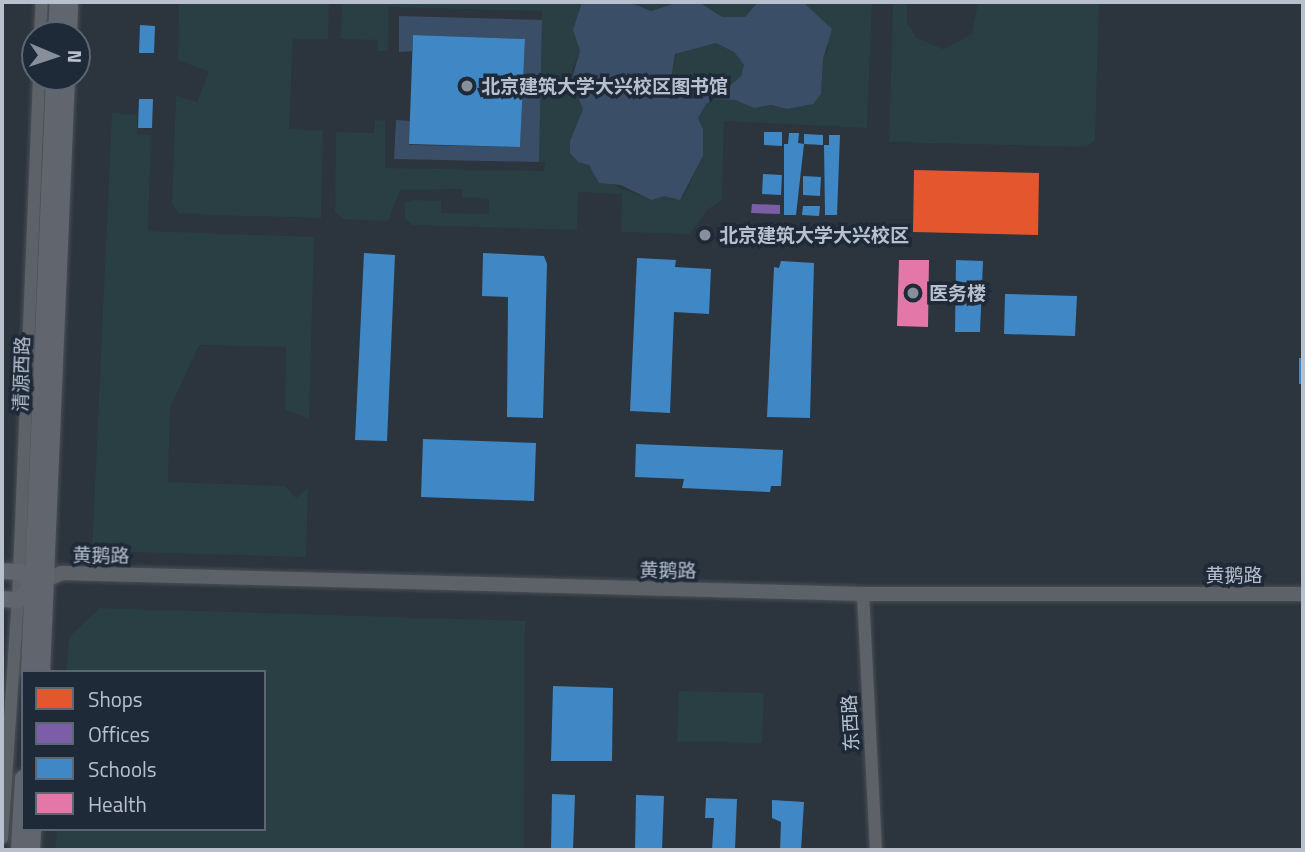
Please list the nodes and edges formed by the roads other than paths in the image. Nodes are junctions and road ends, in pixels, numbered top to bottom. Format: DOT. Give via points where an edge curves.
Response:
graph roads {
  1 [pos="42,2"];
  2 [pos="58,2"];
  3 [pos="70,2"];
  4 [pos="41,21"];
  5 [pos="57,21"];
  6 [pos="69,21"];
  7 [pos="38,91"];
  8 [pos="54,91"];
  9 [pos="66,91"];
  10 [pos="2,571"];
  11 [pos="19,572"];
  12 [pos="41,582"];
  13 [pos="863,594"];
  14 [pos="1303,594"];
  15 [pos="10,599"];
  16 [pos="29,670"];
  17 [pos="42,670"];
  18 [pos="21,814"];
  19 [pos="33,831"];
  20 [pos="2,838"];
  21 [pos="19,850"];
  22 [pos="32,850"];
  23 [pos="876,850"];
  1 -- 4 [label="street"];
  2 -- 5 [label="main road"];
  3 -- 6 [label="main road"];
  7 -- 11 [label="street, 清源西路"];
  8 -- 12 [label="main road, 清源西路"];
  9 -- 12 [label="main road, 清源西路"];
  10 -- 11 [label="main road"];
  11 -- 12 [label="main road"];
  11 -- 15 [label="street, 清源西路"];
  12 -- 13 [label="street, 黄鹅路" via="61,573"];
  12 -- 15 [label="main road"];
  12 -- 16 [label="main road, 清源西路"];
  12 -- 17 [label="main road, 清源西路"];
  13 -- 14 [label="street, 黄鹅路"];
  13 -- 23 [label="street, 东西路"];
  15 -- 20 [label="street, 清源西路"];
  18 -- 21 [label="main road"];
  19 -- 22 [label="main road"];
}
